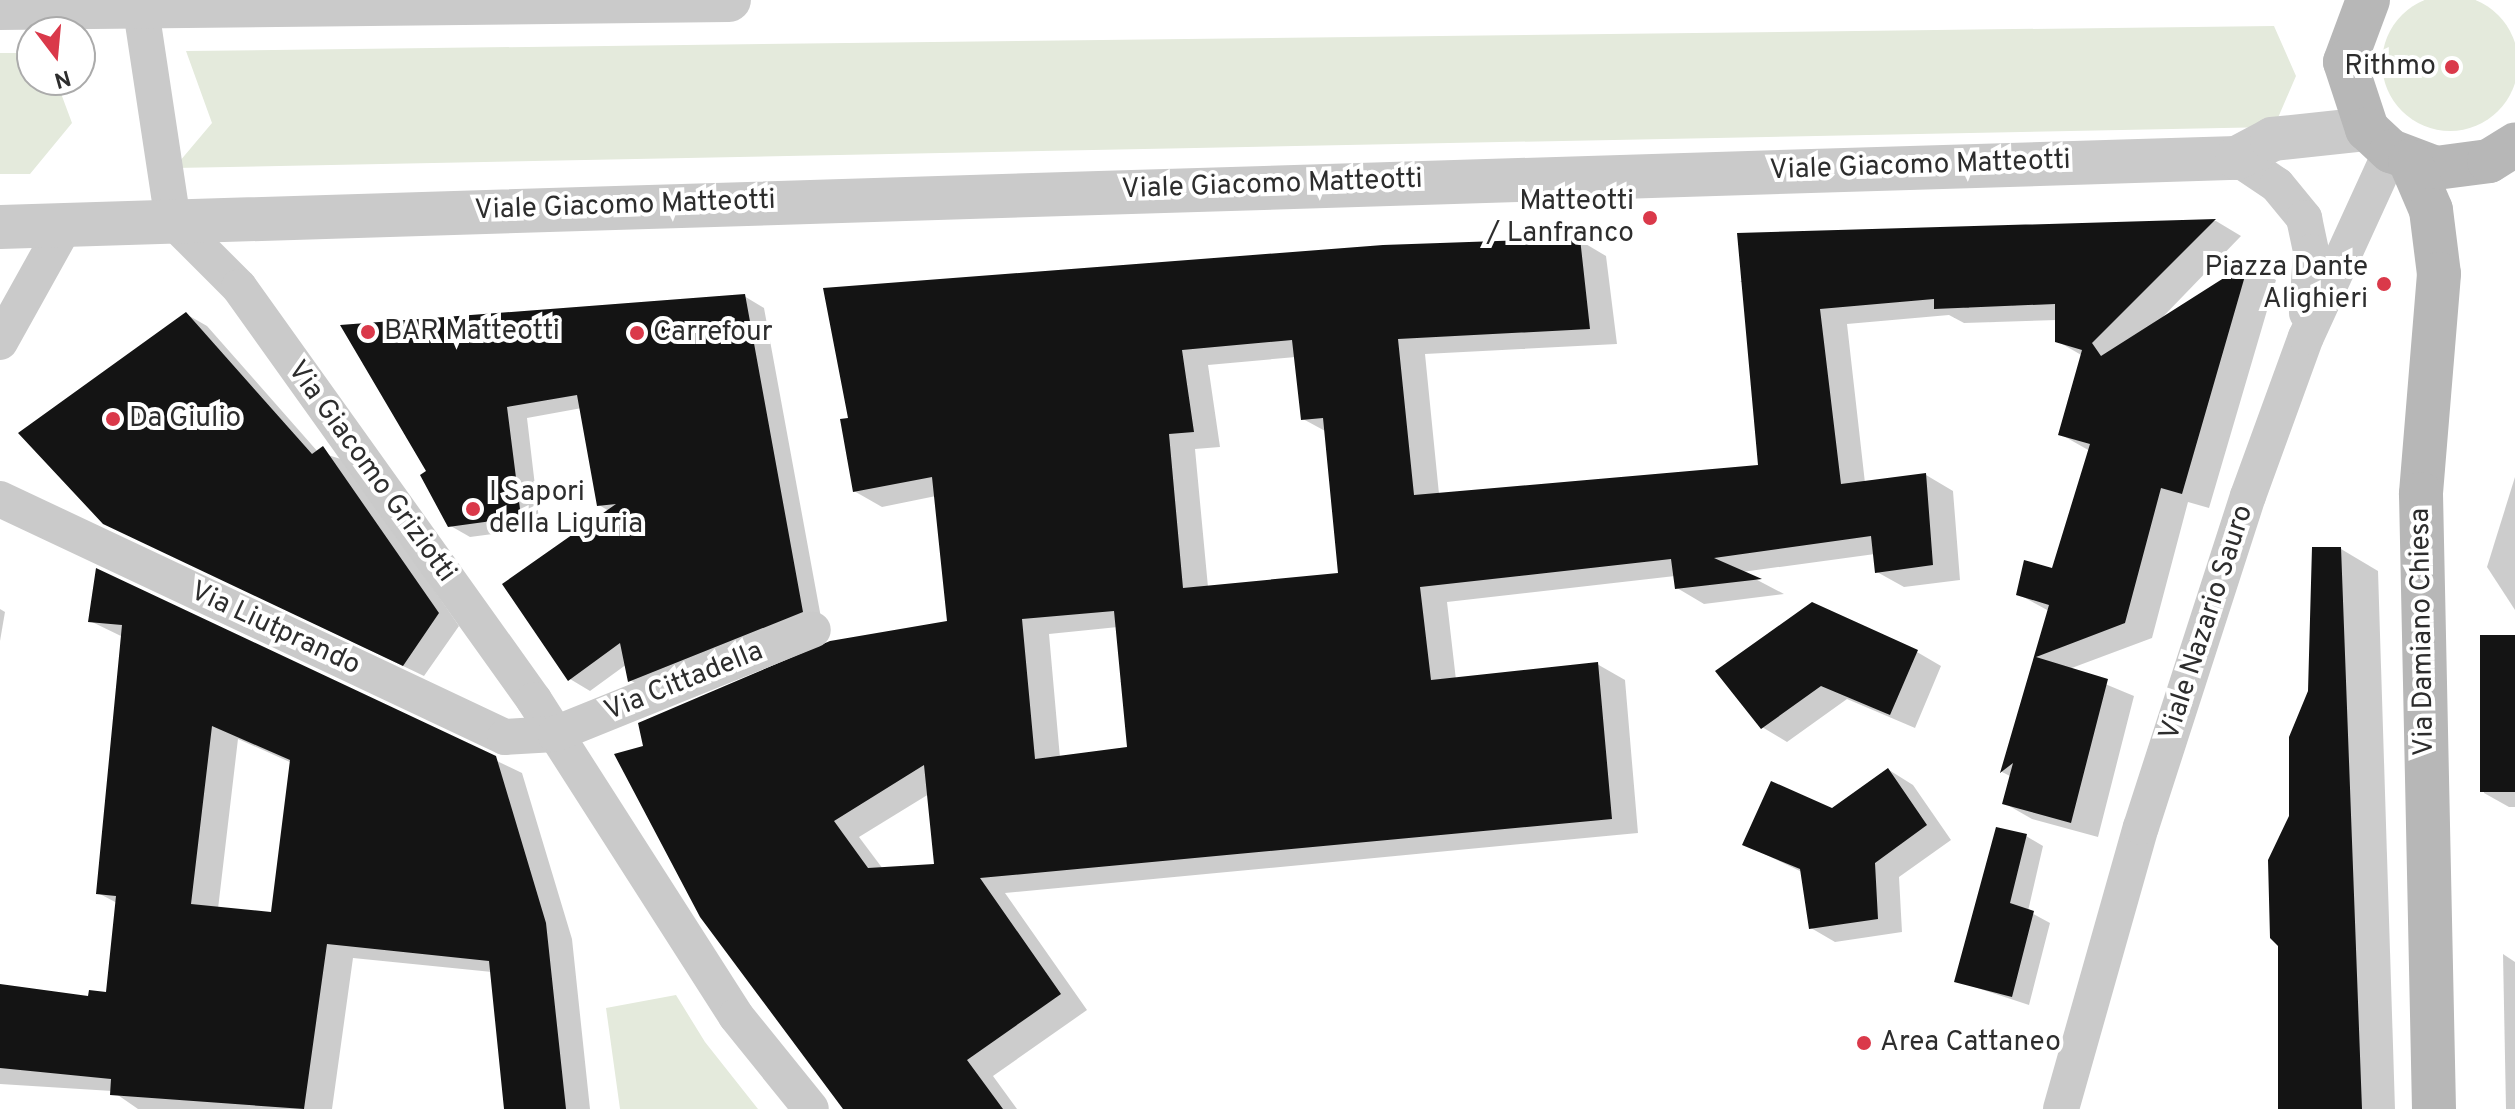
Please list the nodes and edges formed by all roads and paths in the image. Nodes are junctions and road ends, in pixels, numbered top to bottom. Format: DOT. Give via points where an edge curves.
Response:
graph roads {
  1 [pos="729,0"];
  2 [pos="2368,0"];
  3 [pos="74,6"];
  4 [pos="0,8"];
  5 [pos="141,10"];
  6 [pos="2515,145"];
  7 [pos="2390,147"];
  8 [pos="2237,158"];
  9 [pos="173,221"];
  10 [pos="65,225"];
  11 [pos="0,227"];
  12 [pos="2306,337"];
  13 [pos="0,342"];
  14 [pos="0,499"];
  15 [pos="813,630"];
  16 [pos="555,734"];
  17 [pos="811,1109"];
  18 [pos="2061,1109"];
  19 [pos="2434,1109"];
  1 -- 5 [label="street"];
  2 -- 7 [label="main road" via="2345,62"];
  3 -- 4 [label="street"];
  3 -- 5 [label="street"];
  5 -- 9 [label="street"];
  6 -- 7 [label="main road" via="2463,168"];
  7 -- 8 [label="street, Viale Giacomo Matteotti" via="2272,139"];
  7 -- 12 [label="street, Viale Nazario Sauro"];
  7 -- 19 [label="main road, Via Damiano Chiesa" via="2431,210 2439,274 2421,494"];
  8 -- 9 [label="street, Viale Giacomo Matteotti"];
  8 -- 12 [label="street" via="2277,185 2304,218 2311,252"];
  9 -- 10 [label="street, Viale Giacomo Matteotti"];
  9 -- 16 [label="street, Via Giacomo Griziotti" via="239,287"];
  10 -- 11 [label="street, Viale Giacomo Matteotti"];
  10 -- 13 [label="street"];
  12 -- 18 [label="street, Viale Nazario Sauro" via="2141,827"];
  14 -- 16 [label="street, Via Liutprando" via="505,737"];
  15 -- 16 [label="street, Via Cittadella"];
  16 -- 17 [label="street, Via Giacomo Griziotti" via="736,1016"];
}
